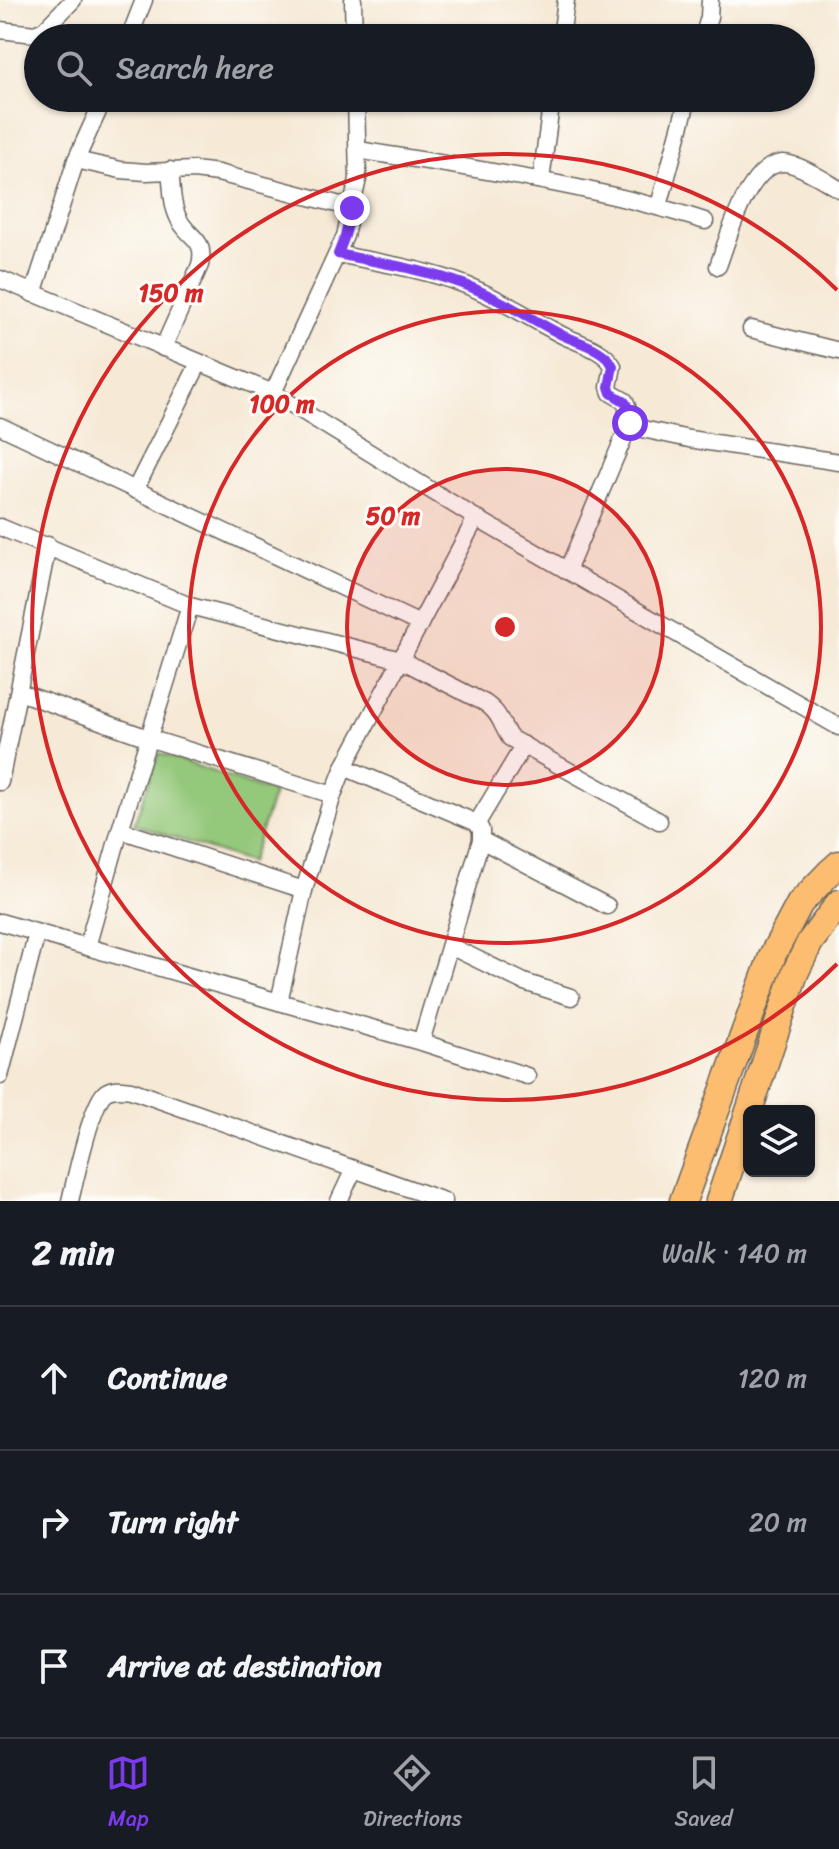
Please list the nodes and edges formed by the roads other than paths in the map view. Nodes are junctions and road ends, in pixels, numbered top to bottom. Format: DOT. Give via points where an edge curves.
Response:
graph roads {
  1 [pos="73,0"];
  2 [pos="144,0"];
  3 [pos="353,0"];
  4 [pos="566,0"];
  5 [pos="710,0"];
  6 [pos="50,24"];
  7 [pos="135,24"];
  8 [pos="354,24"];
  9 [pos="563,24"];
  10 [pos="707,24"];
  11 [pos="0,30"];
  12 [pos="24,33"];
  13 [pos="98,112"];
  14 [pos="357,112"];
  15 [pos="550,112"];
  16 [pos="684,112"];
  17 [pos="358,150"];
  18 [pos="76,160"];
  19 [pos="170,170"];
  20 [pos="541,180"];
  21 [pos="839,189"];
  22 [pos="659,206"];
  23 [pos="352,208"];
  24 [pos="705,221"];
  25 [pos="338,254"];
  26 [pos="718,266"];
  27 [pos="0,279"];
  28 [pos="33,294"];
  29 [pos="751,329"];
  30 [pos="163,348"];
  31 [pos="839,351"];
  32 [pos="199,363"];
  33 [pos="273,393"];
  34 [pos="630,423"];
  35 [pos="0,426"];
  36 [pos="839,462"];
  37 [pos="135,490"];
  38 [pos="476,518"];
  39 [pos="0,527"];
  40 [pos="48,545"];
  41 [pos="567,571"];
  42 [pos="190,606"];
  43 [pos="420,624"];
  44 [pos="401,660"];
  45 [pos="19,692"];
  46 [pos="839,727"];
  47 [pos="148,738"];
  48 [pos="524,745"];
  49 [pos="344,767"];
  50 [pos="0,782"];
  51 [pos="333,795"];
  52 [pos="659,821"];
  53 [pos="477,823"];
  54 [pos="120,830"];
  55 [pos="481,840"];
  56 [pos="839,864"];
  57 [pos="304,890"];
  58 [pos="839,903"];
  59 [pos="607,906"];
  60 [pos="0,922"];
  61 [pos="37,933"];
  62 [pos="450,946"];
  63 [pos="87,947"];
  64 [pos="571,997"];
  65 [pos="279,1002"];
  66 [pos="421,1042"];
  67 [pos="0,1076"];
  68 [pos="527,1076"];
  69 [pos="354,1169"];
  70 [pos="70,1201"];
  71 [pos="339,1201"];
  72 [pos="444,1201"];
  73 [pos="683,1201"];
  74 [pos="719,1201"];
  1 -- 6 [label="street"];
  2 -- 7 [label="street"];
  3 -- 8 [label="street"];
  4 -- 9 [label="street"];
  5 -- 10 [label="street"];
  11 -- 12 [label="street"];
  13 -- 18 [label="street"];
  14 -- 17 [label="street"];
  15 -- 20 [label="street"];
  16 -- 22 [label="street"];
  17 -- 20 [label="street"];
  17 -- 23 [label="street"];
  18 -- 19 [label="street" via="121,170"];
  18 -- 28 [label="street"];
  19 -- 23 [label="street" via="218,173"];
  19 -- 30 [label="street" via="175,211 203,254"];
  20 -- 22 [label="street"];
  21 -- 26 [label="street" via="797,166 773,165 742,202"];
  22 -- 24 [label="street"];
  23 -- 25 [label="street"];
  25 -- 33 [label="street"];
  25 -- 34 [label="street" via="465,285 605,355 613,366 611,393 625,401"];
  27 -- 28 [label="street"];
  28 -- 30 [label="street"];
  29 -- 31 [label="street"];
  30 -- 32 [label="street"];
  32 -- 33 [label="street"];
  32 -- 37 [label="street"];
  33 -- 38 [label="street"];
  34 -- 36 [label="street" via="689,439"];
  34 -- 41 [label="street"];
  35 -- 37 [label="street"];
  37 -- 43 [label="street"];
  38 -- 41 [label="street"];
  38 -- 43 [label="street"];
  39 -- 40 [label="street"];
  40 -- 42 [label="street"];
  40 -- 45 [label="street"];
  41 -- 46 [label="street"];
  42 -- 44 [label="street"];
  42 -- 47 [label="street"];
  43 -- 44 [label="street"];
  44 -- 48 [label="street" via="485,703 495,710 510,738"];
  44 -- 49 [label="street"];
  45 -- 47 [label="street"];
  45 -- 50 [label="street"];
  47 -- 51 [label="street"];
  47 -- 54 [label="street"];
  48 -- 52 [label="street"];
  48 -- 53 [label="street"];
  49 -- 51 [label="street"];
  49 -- 53 [label="street"];
  51 -- 57 [label="street"];
  53 -- 55 [label="street"];
  54 -- 57 [label="street"];
  54 -- 63 [label="street"];
  55 -- 59 [label="street"];
  55 -- 62 [label="street"];
  56 -- 73 [label="main road" via="800,903 773,954"];
  57 -- 65 [label="street"];
  58 -- 74 [label="main road" via="795,973"];
  60 -- 61 [label="street"];
  61 -- 63 [label="street"];
  61 -- 67 [label="street"];
  62 -- 64 [label="street" via="524,982"];
  62 -- 66 [label="street"];
  63 -- 65 [label="street"];
  65 -- 66 [label="street"];
  66 -- 68 [label="street"];
  69 -- 70 [label="street" via="115,1088 103,1093 94,1109"];
  69 -- 71 [label="street"];
  69 -- 72 [label="street"];
}
